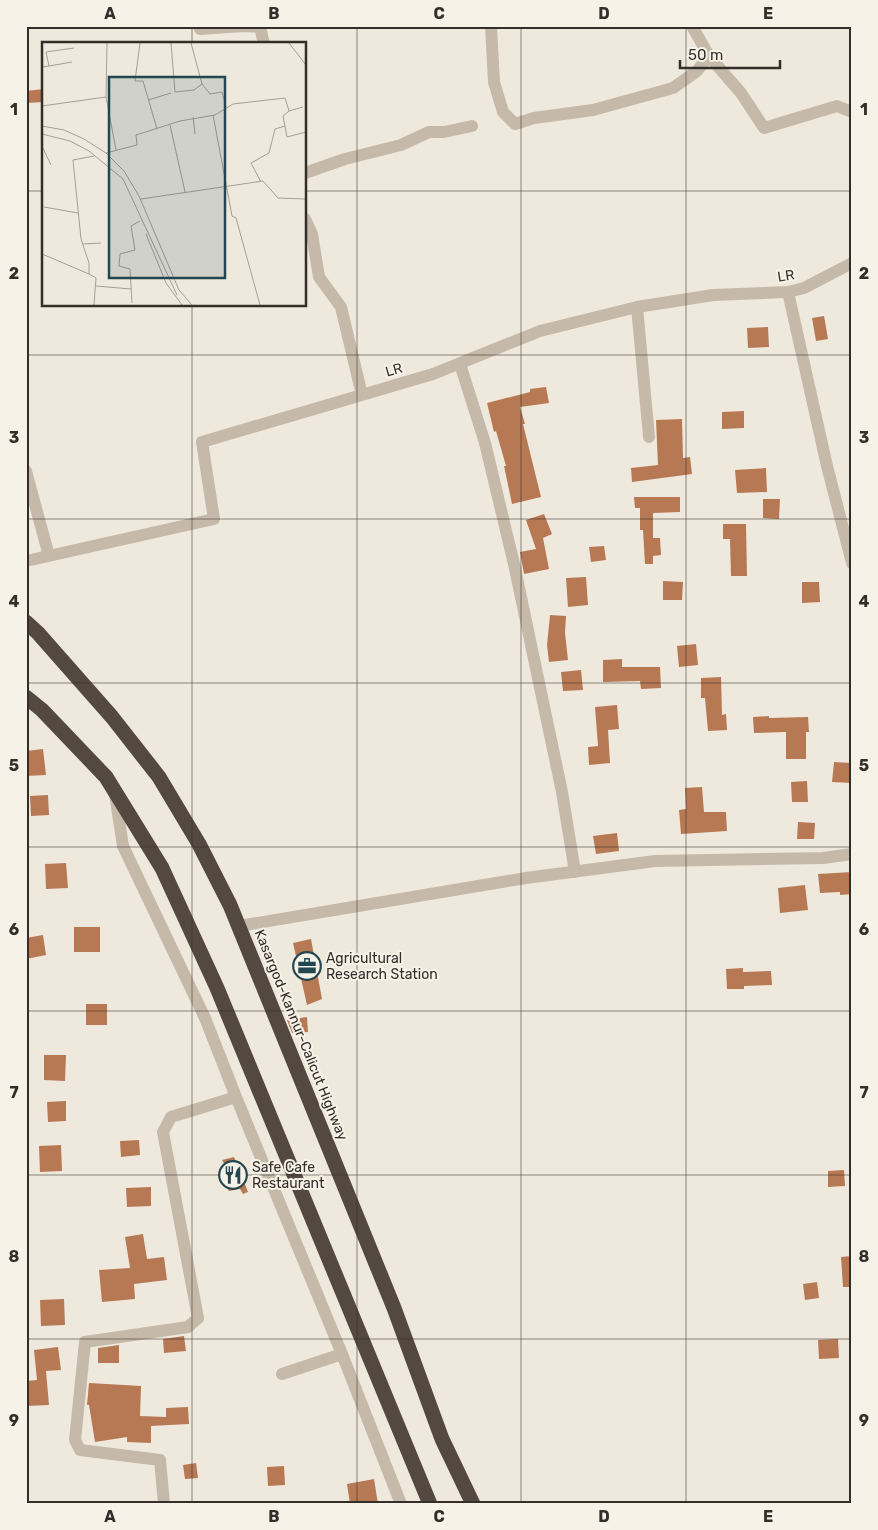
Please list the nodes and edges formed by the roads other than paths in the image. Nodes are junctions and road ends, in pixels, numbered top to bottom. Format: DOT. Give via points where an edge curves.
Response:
graph roads {
  1 [pos="200,26"];
  2 [pos="491,26"];
  3 [pos="692,26"];
  4 [pos="264,42"];
  5 [pos="709,56"];
  6 [pos="852,112"];
  7 [pos="472,126"];
  8 [pos="306,172"];
  9 [pos="306,221"];
  10 [pos="852,263"];
  11 [pos="788,292"];
  12 [pos="637,308"];
  13 [pos="460,364"];
  14 [pos="362,395"];
  15 [pos="649,437"];
  16 [pos="26,471"];
  17 [pos="49,556"];
  18 [pos="26,561"];
  19 [pos="852,563"];
  20 [pos="26,622"];
  21 [pos="26,697"];
  22 [pos="114,789"];
  23 [pos="852,854"];
  24 [pos="575,872"];
  25 [pos="239,926"];
  26 [pos="236,1097"];
  27 [pos="342,1354"];
  28 [pos="282,1374"];
  29 [pos="164,1504"];
  30 [pos="401,1504"];
  31 [pos="430,1504"];
  32 [pos="473,1504"];
  1 -- 4 [label="street" via="200,29 260,27"];
  2 -- 5 [label="street" via="494,82 502,112 515,124 534,118 593,110 673,88 697,71"];
  3 -- 5 [label="street"];
  5 -- 6 [label="street" via="741,92 764,128 837,106"];
  7 -- 8 [label="street" via="429,132 401,145"];
  9 -- 14 [label="street" via="312,234 320,277 342,307"];
  10 -- 11 [label="street, LR" via="804,288"];
  11 -- 12 [label="street, LR" via="713,295"];
  11 -- 19 [label="street"];
  12 -- 13 [label="street, LR" via="540,331"];
  12 -- 15 [label="street"];
  13 -- 14 [label="street, LR"];
  13 -- 24 [label="street" via="485,443 514,564 562,792"];
  14 -- 17 [label="street, LR" via="202,442 214,519"];
  16 -- 17 [label="street"];
  17 -- 18 [label="street, LR"];
  20 -- 25 [label="highway, Kasargod-Kannur-Calicut Highway" via="112,717 159,777 198,844"];
  21 -- 22 [label="highway" via="106,776"];
  22 -- 26 [label="street" via="123,846 205,1018"];
  22 -- 31 [label="highway" via="162,868 217,988"];
  23 -- 24 [label="street" via="823,858 655,860"];
  24 -- 25 [label="street"];
  25 -- 32 [label="highway, Kasargod-Kannur-Calicut Highway" via="391,1298 442,1439"];
  26 -- 27 [label="street"];
  26 -- 29 [label="street" via="171,1117 163,1132 198,1318 188,1326 84,1342 74,1440 80,1450 160,1460"];
  27 -- 28 [label="street"];
  27 -- 30 [label="street"];
}
